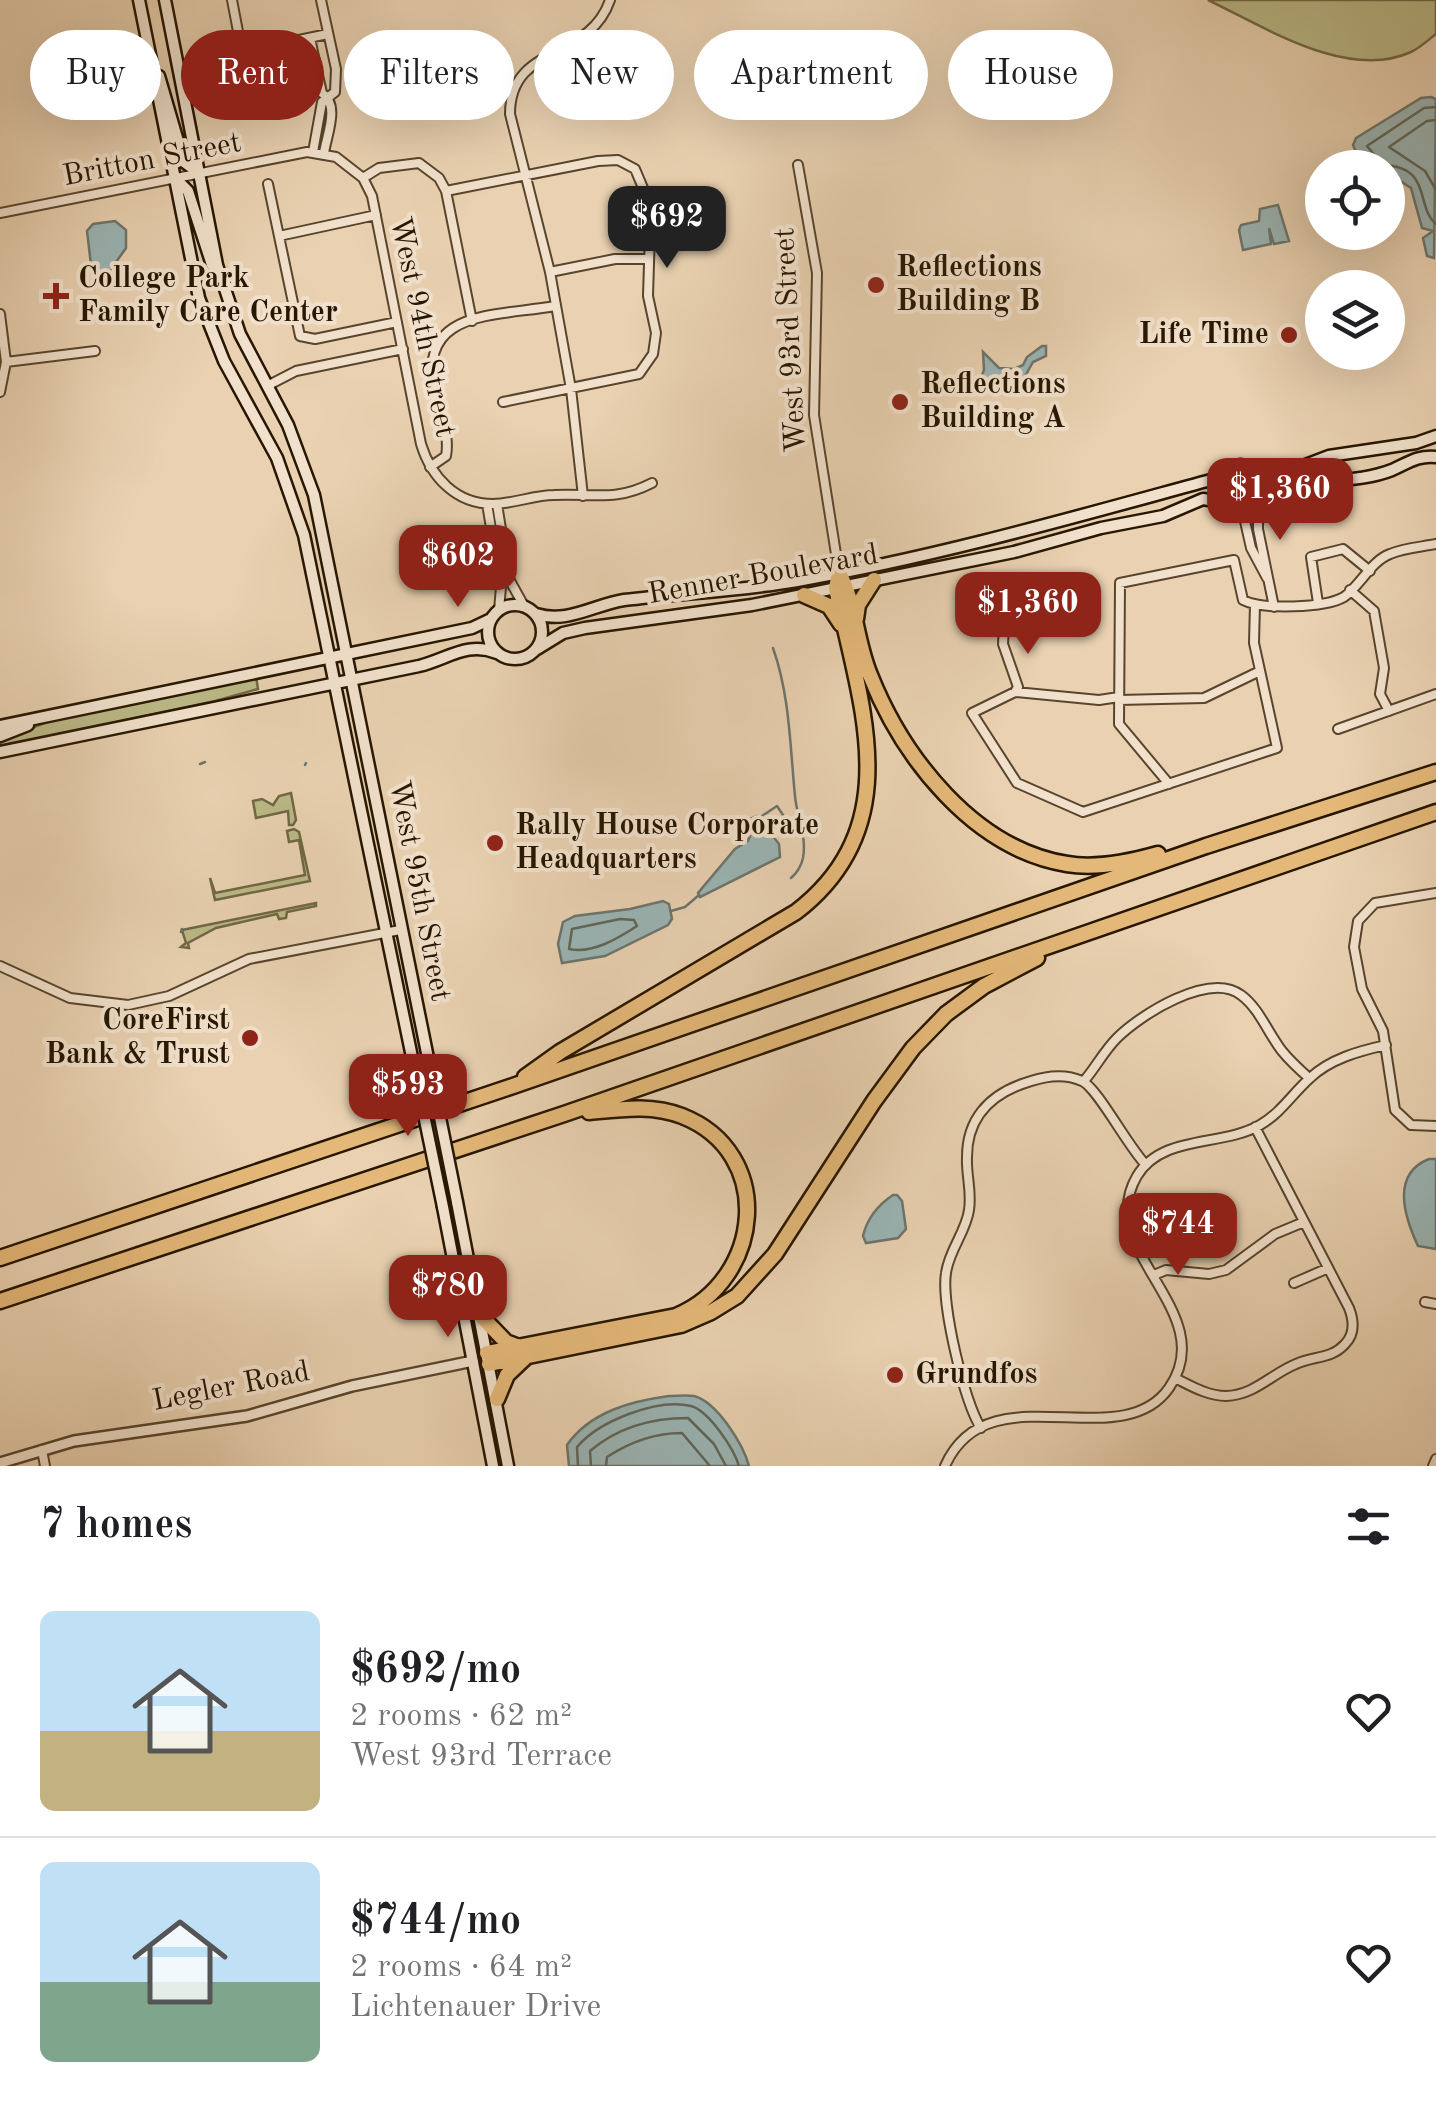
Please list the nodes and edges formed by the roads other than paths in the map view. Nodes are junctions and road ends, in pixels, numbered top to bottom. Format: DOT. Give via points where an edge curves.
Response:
graph roads {
  1 [pos="165,0"];
  2 [pos="232,0"];
  3 [pos="322,0"];
  4 [pos="610,0"];
  5 [pos="140,6"];
  6 [pos="239,30"];
  7 [pos="328,34"];
  8 [pos="324,35"];
  9 [pos="324,94"];
  10 [pos="330,97"];
  11 [pos="318,153"];
  12 [pos="798,165"];
  13 [pos="200,174"];
  14 [pos="173,176"];
  15 [pos="527,177"];
  16 [pos="363,178"];
  17 [pos="268,184"];
  18 [pos="446,192"];
  19 [pos="0,213"];
  20 [pos="376,215"];
  21 [pos="278,236"];
  22 [pos="648,259"];
  23 [pos="550,272"];
  24 [pos="554,306"];
  25 [pos="230,307"];
  26 [pos="0,314"];
  27 [pos="472,321"];
  28 [pos="398,322"];
  29 [pos="403,350"];
  30 [pos="94,351"];
  31 [pos="6,362"];
  32 [pos="267,386"];
  33 [pos="571,389"];
  34 [pos="0,392"];
  35 [pos="504,402"];
  36 [pos="1436,436"];
  37 [pos="1436,457"];
  38 [pos="430,467"];
  39 [pos="1256,467"];
  40 [pos="1230,471"];
  41 [pos="652,483"];
  42 [pos="583,496"];
  43 [pos="1261,501"];
  44 [pos="492,504"];
  45 [pos="1238,506"];
  46 [pos="1436,544"];
  47 [pos="1370,571"];
  48 [pos="874,580"];
  49 [pos="841,582"];
  50 [pos="1270,582"];
  51 [pos="1350,590"];
  52 [pos="804,595"];
  53 [pos="1318,603"];
  54 [pos="1255,604"];
  55 [pos="524,606"];
  56 [pos="1274,607"];
  57 [pos="1005,612"];
  58 [pos="495,614"];
  59 [pos="536,614"];
  60 [pos="850,628"];
  61 [pos="536,649"];
  62 [pos="496,652"];
  63 [pos="345,654"];
  64 [pos="328,658"];
  65 [pos="1260,671"];
  66 [pos="351,679"];
  67 [pos="333,683"];
  68 [pos="1014,692"];
  69 [pos="1436,694"];
  70 [pos="1119,699"];
  71 [pos="66,711"];
  72 [pos="1389,711"];
  73 [pos="0,726"];
  74 [pos="1338,729"];
  75 [pos="0,736"];
  76 [pos="0,752"];
  77 [pos="1436,772"];
  78 [pos="1169,784"];
  79 [pos="1436,812"];
  80 [pos="1206,846"];
  81 [pos="1436,892"];
  82 [pos="400,930"];
  83 [pos="385,932"];
  84 [pos="1080,935"];
  85 [pos="0,966"];
  86 [pos="1386,1045"];
  87 [pos="1309,1078"];
  88 [pos="1084,1081"];
  89 [pos="512,1086"];
  90 [pos="564,1114"];
  91 [pos="1436,1126"];
  92 [pos="1255,1128"];
  93 [pos="1146,1165"];
  94 [pos="1304,1222"];
  95 [pos="0,1258"];
  96 [pos="1326,1269"];
  97 [pos="1154,1275"];
  98 [pos="1294,1283"];
  99 [pos="0,1301"];
  100 [pos="1424,1302"];
  101 [pos="1436,1304"];
  102 [pos="479,1314"];
  103 [pos="523,1352"];
  104 [pos="483,1359"];
  105 [pos="1175,1378"];
  106 [pos="497,1400"];
  107 [pos="981,1428"];
  108 [pos="42,1450"];
  109 [pos="1436,1459"];
  110 [pos="0,1463"];
  111 [pos="45,1466"];
  112 [pos="493,1466"];
  113 [pos="508,1466"];
  114 [pos="945,1466"];
  115 [pos="1433,1466"];
  1 -- 13 [label="main road"];
  2 -- 6 [label="street"];
  3 -- 7 [label="street"];
  4 -- 15 [label="street" via="593,30 529,68 513,87 510,114"];
  5 -- 13 [label="main road" via="184,162"];
  5 -- 14 [label="main road, West 95th Street"];
  7 -- 8 [label="street"];
  7 -- 10 [label="street" via="337,77"];
  9 -- 10 [label="street"];
  10 -- 11 [label="street"];
  11 -- 13 [label="street, Britton Street"];
  11 -- 16 [label="street" via="345,162"];
  12 -- 49 [label="street, West 93rd Street" via="816,273 814,415"];
  13 -- 14 [label="street, Britton Street"];
  13 -- 25 [label="main road"];
  14 -- 19 [label="street, Britton Street"];
  14 -- 25 [label="main road" via="188,191"];
  14 -- 64 [label="main road, West 95th Street" via="207,320 269,441 299,518"];
  15 -- 18 [label="street"];
  15 -- 22 [label="street" via="598,161 627,164 646,194"];
  15 -- 23 [label="street"];
  16 -- 18 [label="street" via="379,168 418,163"];
  16 -- 20 [label="street, West 94th Street"];
  17 -- 21 [label="street"];
  18 -- 27 [label="street"];
  20 -- 21 [label="street"];
  20 -- 28 [label="street, West 94th Street"];
  21 -- 28 [label="street" via="300,336"];
  22 -- 23 [label="street"];
  22 -- 33 [label="street" via="656,334 649,362 638,374"];
  23 -- 24 [label="street"];
  24 -- 27 [label="street"];
  24 -- 33 [label="street"];
  25 -- 32 [label="main road, West 95th Street"];
  26 -- 31 [label="street"];
  27 -- 38 [label="street" via="445,331 434,346 434,393 449,439 446,456"];
  28 -- 29 [label="street, West 94th Street"];
  29 -- 32 [label="street" via="296,371"];
  29 -- 38 [label="street, West 94th Street"];
  30 -- 31 [label="street"];
  31 -- 34 [label="street"];
  32 -- 63 [label="main road, West 95th Street" via="314,495"];
  33 -- 35 [label="street"];
  33 -- 42 [label="street"];
  36 -- 39 [label="main road" via="1329,456 1288,472"];
  37 -- 43 [label="main road" via="1284,488"];
  38 -- 44 [label="street, West 94th Street" via="450,490"];
  39 -- 40 [label="main road"];
  39 -- 43 [label="main road" via="1268,482"];
  40 -- 45 [label="main road" via="1224,489"];
  40 -- 49 [label="main road, Renner Boulevard"];
  41 -- 42 [label="street" via="616,497"];
  42 -- 44 [label="street"];
  43 -- 45 [label="main road"];
  43 -- 50 [label="street" via="1258,530"];
  44 -- 55 [label="street" via="509,579"];
  44 -- 58 [label="street" via="500,587"];
  45 -- 48 [label="main road, Renner Boulevard" via="1203,499 1147,520"];
  45 -- 50 [label="street"];
  46 -- 47 [label="street" via="1387,555"];
  47 -- 51 [label="street"];
  47 -- 53 [label="street" via="1342,549 1312,557"];
  48 -- 49 [label="main road, Renner Boulevard"];
  48 -- 60 [label="highway"];
  49 -- 52 [label="main road, Renner Boulevard"];
  49 -- 59 [label="main road, Renner Boulevard" via="619,601 562,618"];
  49 -- 60 [label="highway"];
  50 -- 56 [label="street"];
  51 -- 53 [label="street"];
  51 -- 72 [label="street" via="1374,611 1384,668 1380,694"];
  52 -- 60 [label="highway" via="828,606"];
  52 -- 61 [label="main road, Renner Boulevard" via="585,628"];
  53 -- 56 [label="street"];
  54 -- 56 [label="street"];
  54 -- 65 [label="street"];
  54 -- 70 [label="street" via="1244,600 1234,560 1120,583"];
  55 -- 58 [label="main road"];
  55 -- 59 [label="main road"];
  57 -- 68 [label="street" via="1003,644 1018,687"];
  58 -- 62 [label="main road" via="488,636"];
  58 -- 63 [label="main road" via="472,628"];
  59 -- 61 [label="main road" via="542,631"];
  60 -- 80 [label="highway" via="906,746 941,789 995,835 1070,865 1143,858 1198,841"];
  60 -- 89 [label="highway" via="870,768 862,820 840,868 796,912"];
  61 -- 62 [label="main road" via="520,659"];
  62 -- 66 [label="main road" via="471,647 428,664"];
  63 -- 64 [label="main road"];
  63 -- 66 [label="main road, West 95th Street"];
  64 -- 67 [label="main road, West 95th Street"];
  64 -- 71 [label="main road"];
  65 -- 70 [label="street" via="1204,698"];
  65 -- 78 [label="street" via="1277,748"];
  66 -- 67 [label="main road"];
  66 -- 82 [label="main road, West 95th Street"];
  67 -- 76 [label="main road"];
  67 -- 83 [label="main road, West 95th Street"];
  68 -- 70 [label="street"];
  68 -- 78 [label="street" via="972,713 1017,783 1083,812"];
  69 -- 72 [label="street"];
  70 -- 78 [label="street" via="1119,724"];
  71 -- 73 [label="main road"];
  71 -- 75 [label="main road"];
  72 -- 74 [label="street"];
  77 -- 80 [label="highway"];
  79 -- 84 [label="highway"];
  80 -- 89 [label="highway"];
  81 -- 86 [label="street" via="1376,903 1358,921 1354,947 1362,989"];
  82 -- 83 [label="street"];
  82 -- 102 [label="main road, West 95th Street, bridge"];
  83 -- 85 [label="street" via="248,959 169,996 128,1005 70,998"];
  83 -- 104 [label="main road, West 95th Street, bridge" via="442,1207"];
  84 -- 90 [label="highway"];
  84 -- 103 [label="highway" via="1070,946 984,986 926,1032 775,1254 736,1296 681,1325"];
  86 -- 87 [label="street" via="1345,1056"];
  86 -- 91 [label="street" via="1398,1116 1411,1125"];
  87 -- 88 [label="street" via="1246,998 1218,988 1142,1018"];
  87 -- 92 [label="street"];
  88 -- 93 [label="street"];
  88 -- 107 [label="street" via="1058,1075 1000,1093 975,1119 969,1136 969,1212 951,1249 945,1288 966,1398"];
  89 -- 95 [label="highway"];
  90 -- 99 [label="highway"];
  90 -- 103 [label="highway" via="633,1108 702,1126 740,1174 746,1233 724,1280 690,1310"];
  92 -- 93 [label="street" via="1177,1146"];
  92 -- 94 [label="street"];
  93 -- 97 [label="street" via="1131,1189 1128,1217"];
  94 -- 96 [label="street"];
  94 -- 97 [label="street" via="1274,1234 1226,1270"];
  96 -- 98 [label="street"];
  96 -- 105 [label="street" via="1353,1318 1348,1342 1338,1351 1296,1363 1236,1395 1210,1394"];
  97 -- 105 [label="street" via="1180,1330 1182,1360"];
  100 -- 101 [label="street"];
  102 -- 103 [label="highway"];
  102 -- 104 [label="main road, West 95th Street"];
  103 -- 104 [label="highway"];
  103 -- 106 [label="highway"];
  104 -- 106 [label="main road, West 95th Street"];
  104 -- 108 [label="street, Legler Road" via="247,1416"];
  104 -- 112 [label="main road, West 95th Street"];
  105 -- 107 [label="street" via="1150,1406 1123,1415 1014,1417"];
  106 -- 113 [label="main road, West 95th Street"];
  107 -- 114 [label="street" via="958,1445"];
  108 -- 110 [label="street, Legler Road"];
  108 -- 111 [label="street"];
  109 -- 115 [label="street"];
}
